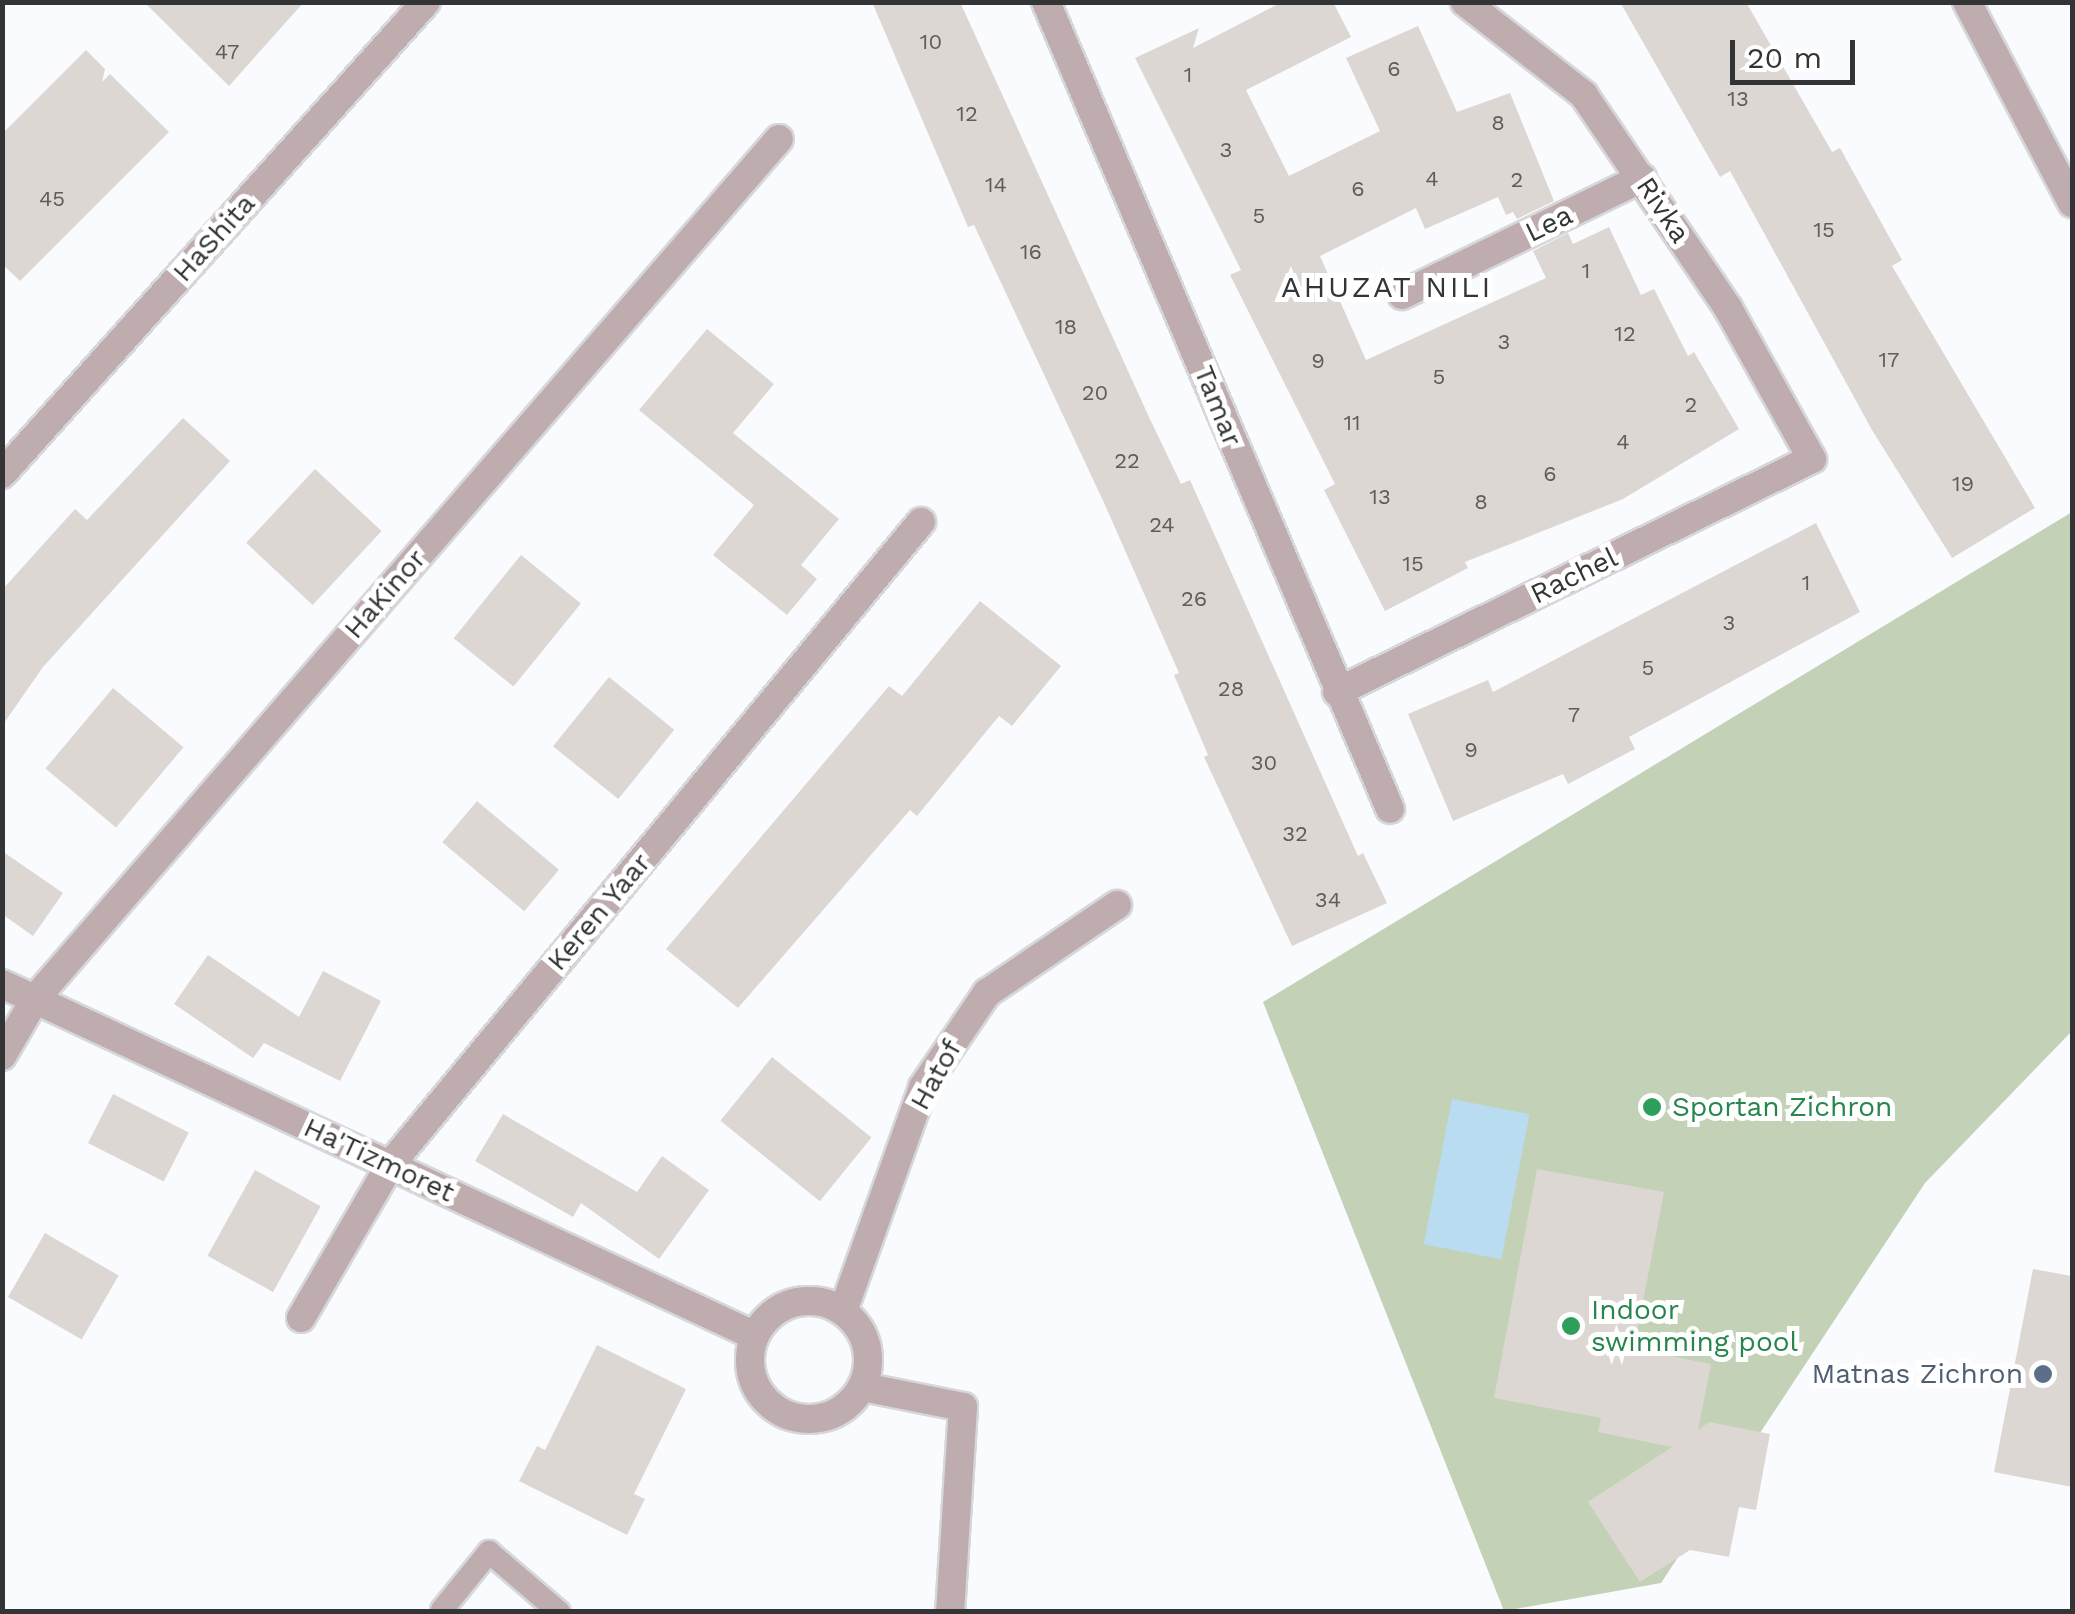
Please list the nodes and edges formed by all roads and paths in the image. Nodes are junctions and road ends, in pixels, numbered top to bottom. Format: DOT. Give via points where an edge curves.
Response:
graph roads {
  1 [pos="426,2"];
  2 [pos="1046,2"];
  3 [pos="1464,2"];
  4 [pos="1951,2"];
  5 [pos="1967,2"];
  6 [pos="1982,40"];
  7 [pos="779,139"];
  8 [pos="1642,178"];
  9 [pos="2072,203"];
  10 [pos="1402,295"];
  11 [pos="1812,459"];
  12 [pos="2,474"];
  13 [pos="921,522"];
  14 [pos="1337,692"];
  15 [pos="1390,809"];
  16 [pos="1117,904"];
  17 [pos="2,984"];
  18 [pos="35,999"];
  19 [pos="2,1056"];
  20 [pos="390,1165"];
  21 [pos="844,1311"];
  22 [pos="301,1318"];
  23 [pos="755,1336"];
  24 [pos="862,1387"];
  25 [pos="442,1610"];
  26 [pos="559,1612"];
  27 [pos="950,1612"];
  1 -- 12 [label="street, HaShita"];
  2 -- 14 [label="street, Tamar"];
  3 -- 8 [label="street, Rivka" via="1584,96"];
  4 -- 6 [label="street"];
  5 -- 6 [label="street"];
  6 -- 9 [label="street"];
  7 -- 18 [label="street, HaKinor"];
  8 -- 10 [label="street, Lea"];
  8 -- 11 [label="street, Rivka" via="1728,308"];
  11 -- 14 [label="street, Rachel"];
  13 -- 20 [label="street, Keren Yaar"];
  14 -- 15 [label="street, Tamar"];
  16 -- 21 [label="street, Hatof" via="987,992 923,1087"];
  17 -- 18 [label="street, Ha'Tizmoret"];
  18 -- 19 [label="street, HaKinor"];
  18 -- 20 [label="street, Ha'Tizmoret"];
  20 -- 22 [label="street, Keren Yaar"];
  20 -- 23 [label="street, Ha'Tizmoret"];
  21 -- 23 [label="street" via="811,1300 793,1302 764,1321"];
  21 -- 24 [label="street" via="865,1338"];
  23 -- 24 [label="street" via="750,1356 760,1394 793,1418 833,1415"];
  24 -- 27 [label="street" via="963,1406"];
  25 -- 26 [label="lane" via="490,1552"];
}
